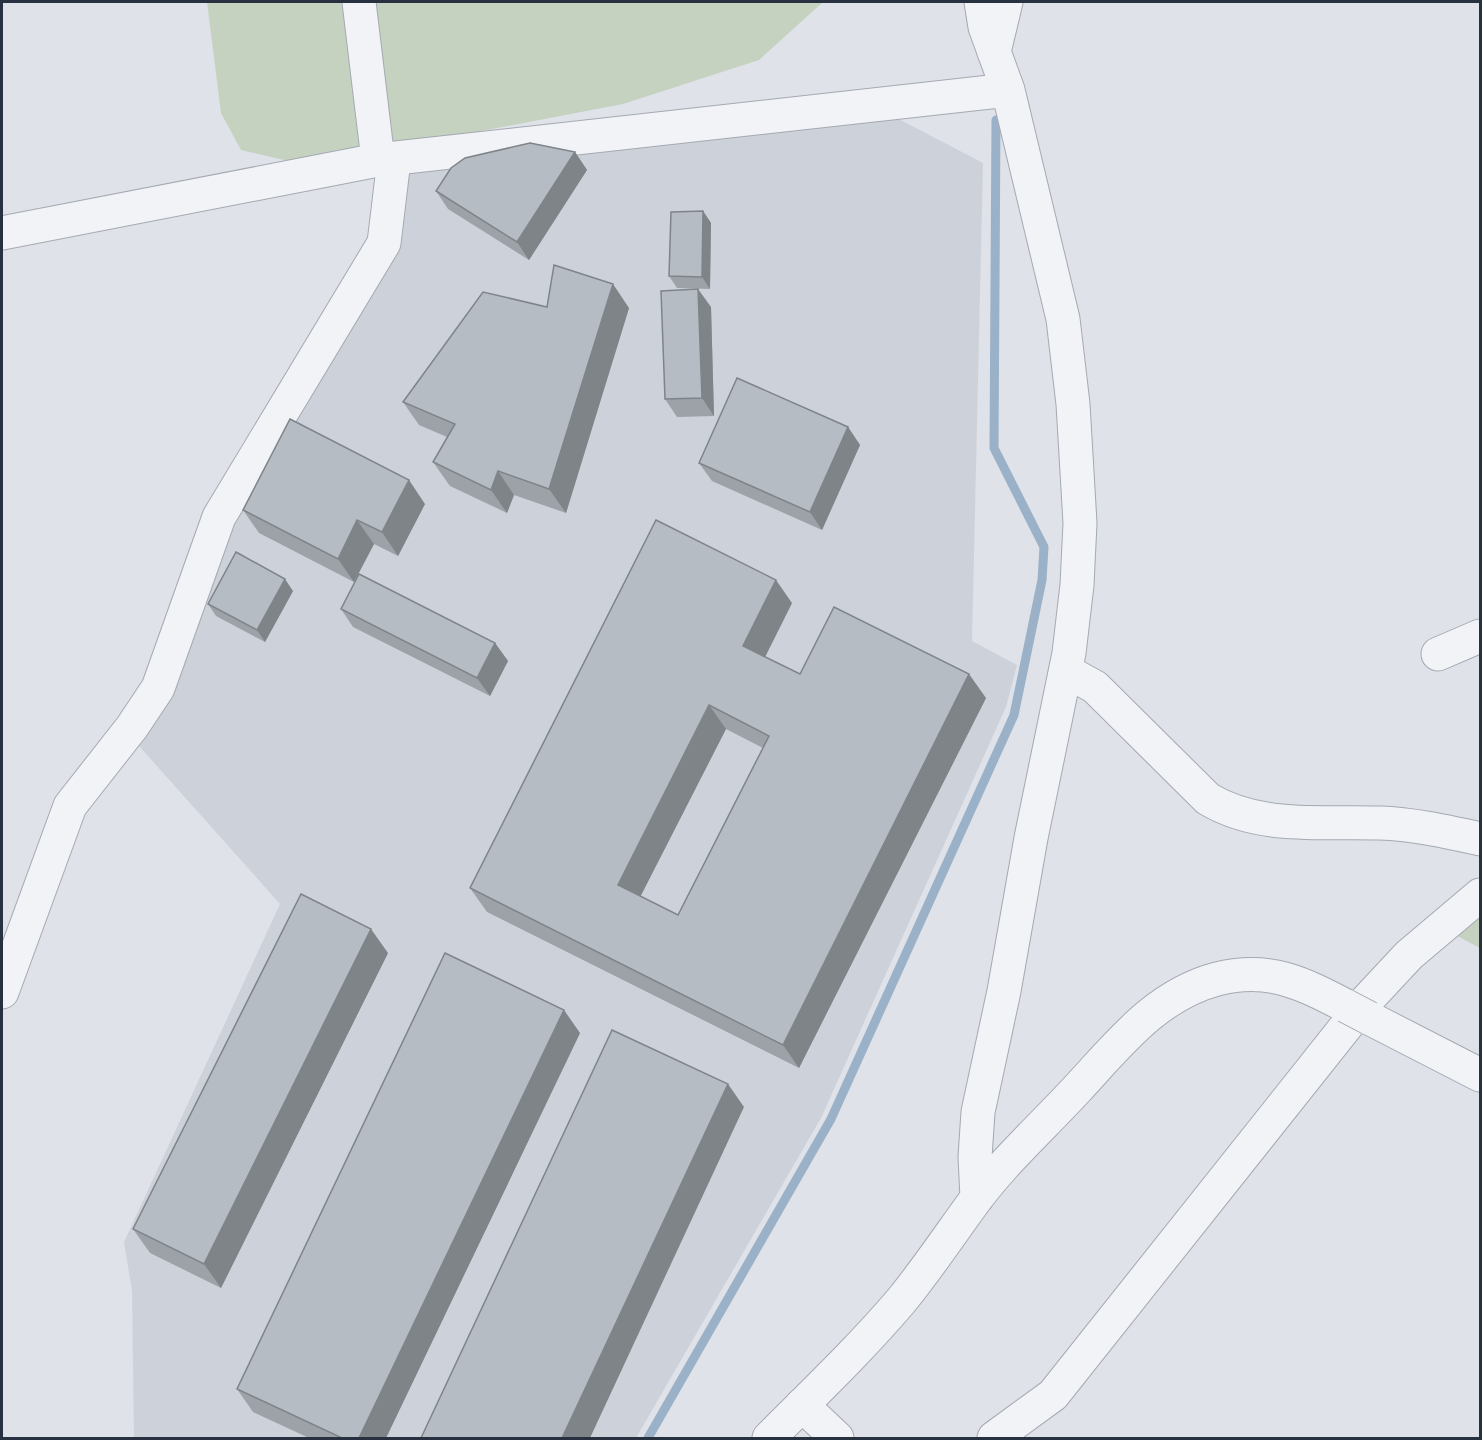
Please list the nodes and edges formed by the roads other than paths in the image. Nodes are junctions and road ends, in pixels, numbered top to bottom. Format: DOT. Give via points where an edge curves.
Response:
graph roads {
  1 [pos="359,2"];
  2 [pos="981,2"];
  3 [pos="1006,2"];
  4 [pos="994,52"];
  5 [pos="1008,90"];
  6 [pos="386,160"];
  7 [pos="2,233"];
  8 [pos="1480,636"];
  9 [pos="1438,654"];
  10 [pos="1065,671"];
  11 [pos="1480,839"];
  12 [pos="1480,895"];
  13 [pos="2,992"];
  14 [pos="1480,1076"];
  15 [pos="977,1198"];
  16 [pos="802,1406"];
  17 [pos="769,1438"];
  18 [pos="837,1438"];
  19 [pos="994,1438"];
  1 -- 6 [label="street"];
  2 -- 4 [label="street"];
  3 -- 4 [label="street"];
  4 -- 5 [label="street"];
  5 -- 6 [label="street"];
  5 -- 10 [label="street" via="1063,320 1073,404 1080,523 1077,585"];
  6 -- 7 [label="street"];
  6 -- 13 [label="street" via="384,243 219,517 158,688 70,806"];
  8 -- 9 [label="street"];
  10 -- 11 [label="street" via="1095,687 1208,799 1228,811 1257,820 1382,823"];
  10 -- 15 [label="street" via="978,1112"];
  12 -- 19 [label="street" via="1408,955 1367,1000 1053,1395"];
  14 -- 15 [label="street" via="1302,983 1273,975 1242,974 1216,980 1172,998 1139,1022"];
  15 -- 16 [label="street" via="899,1303"];
  16 -- 17 [label="street"];
  16 -- 18 [label="street"];
}
